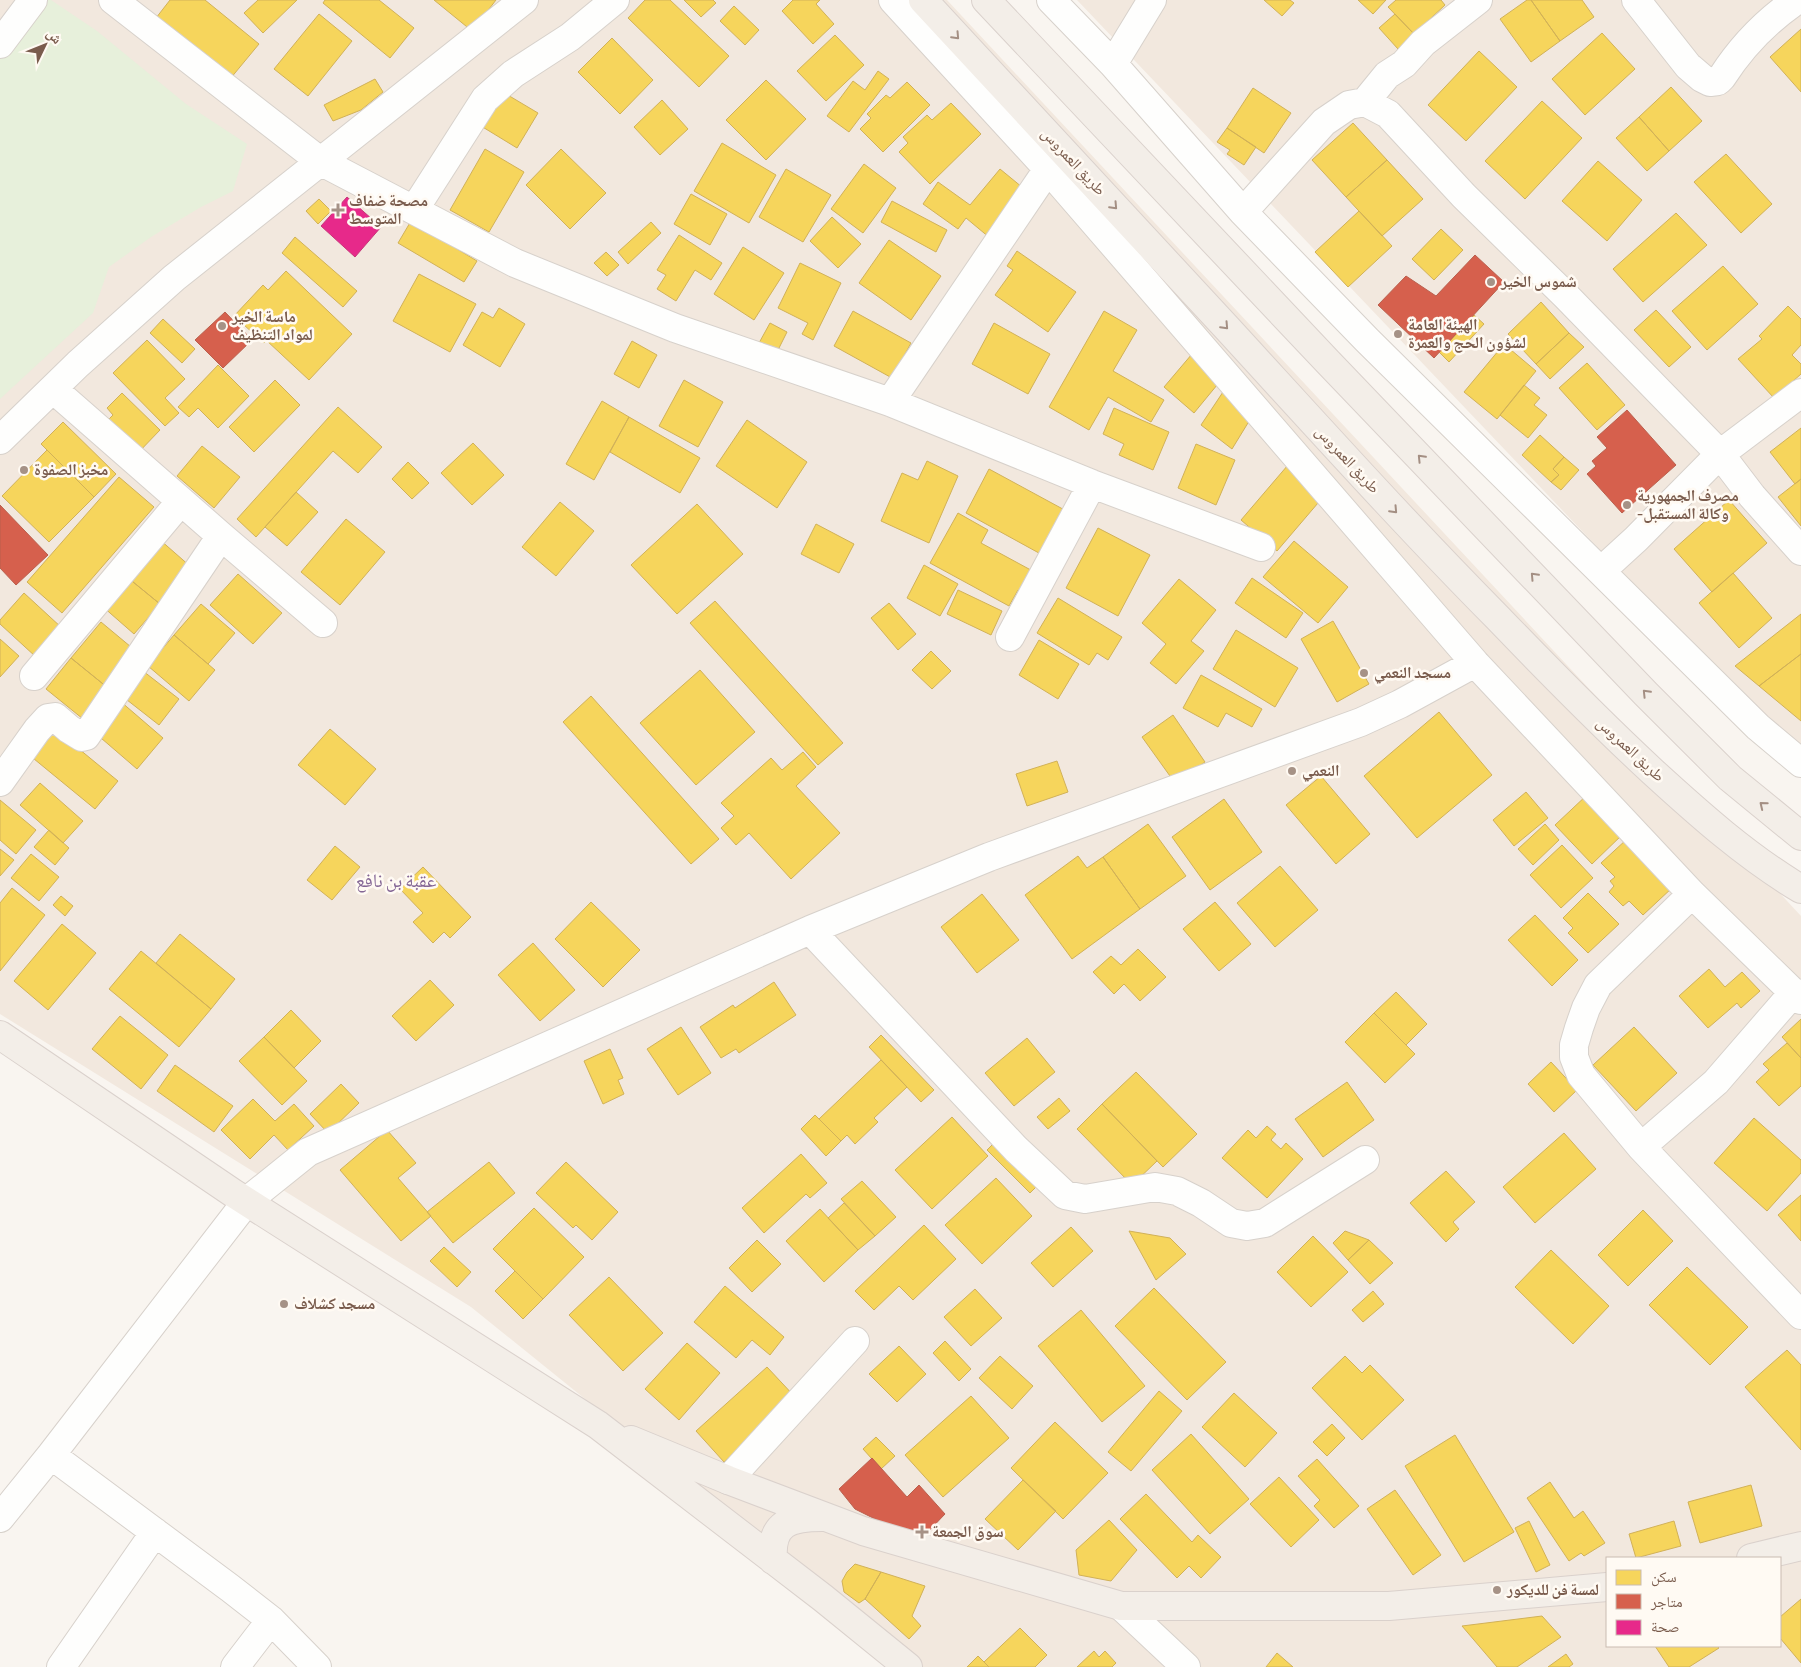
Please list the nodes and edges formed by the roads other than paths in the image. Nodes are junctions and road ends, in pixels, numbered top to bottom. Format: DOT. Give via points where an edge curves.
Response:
graph roads {
  1 [pos="33,0"];
  2 [pos="524,0"];
  3 [pos="615,0"];
  4 [pos="893,0"];
  5 [pos="923,0"];
  6 [pos="986,0"];
  7 [pos="1051,0"];
  8 [pos="1152,0"];
  9 [pos="1478,0"];
  10 [pos="1636,0"];
  11 [pos="1797,0"];
  12 [pos="128,4"];
  13 [pos="0,44"];
  14 [pos="1113,64"];
  15 [pos="1365,102"];
  16 [pos="320,162"];
  17 [pos="1048,168"];
  18 [pos="414,210"];
  19 [pos="1243,212"];
  20 [pos="53,388"];
  21 [pos="1801,393"];
  22 [pos="890,402"];
  23 [pos="0,440"];
  24 [pos="1720,454"];
  25 [pos="1092,484"];
  26 [pos="181,501"];
  27 [pos="221,536"];
  28 [pos="1261,547"];
  29 [pos="1801,551"];
  30 [pos="1601,571"];
  31 [pos="323,623"];
  32 [pos="1010,637"];
  33 [pos="1475,663"];
  34 [pos="34,676"];
  35 [pos="1801,763"];
  36 [pos="0,782"];
  37 [pos="1801,836"];
  38 [pos="1801,889"];
  39 [pos="1692,894"];
  40 [pos="810,930"];
  41 [pos="1798,996"];
  42 [pos="0,1035"];
  43 [pos="1641,1146"];
  44 [pos="1365,1160"];
  45 [pos="247,1202"];
  46 [pos="1801,1315"];
  47 [pos="855,1341"];
  48 [pos="598,1425"];
  49 [pos="51,1455"];
  50 [pos="728,1480"];
  51 [pos="826,1517"];
  52 [pos="0,1518"];
  53 [pos="156,1532"];
  54 [pos="1801,1546"];
  55 [pos="1755,1557"];
  56 [pos="772,1560"];
  57 [pos="1606,1587"];
  58 [pos="1122,1606"];
  59 [pos="271,1620"];
  60 [pos="61,1667"];
  61 [pos="234,1667"];
  62 [pos="317,1667"];
  63 [pos="908,1667"];
  64 [pos="1186,1667"];
  1 -- 13 [label="street"];
  2 -- 16 [label="street"];
  3 -- 18 [label="street" via="570,37 513,74 485,99"];
  4 -- 17 [label="street"];
  5 -- 38 [label="main road, طريق العمروس, one-way" via="1458,579 1610,732 1696,812"];
  37 -- 6 [label="main road, one-way" via="1730,778 1646,694"];
  7 -- 14 [label="street"];
  8 -- 14 [label="street"];
  9 -- 15 [label="street" via="1423,43 1404,64 1386,75"];
  10 -- 11 [label="street" via="1688,66 1710,82 1718,81 1753,36"];
  12 -- 16 [label="street"];
  14 -- 19 [label="street"];
  15 -- 19 [label="street" via="1349,105 1324,122"];
  15 -- 24 [label="street" via="1388,114 1464,196"];
  16 -- 18 [label="street"];
  16 -- 20 [label="street" via="174,278"];
  17 -- 22 [label="street"];
  17 -- 33 [label="street"];
  18 -- 22 [label="street" via="515,262 675,328"];
  19 -- 30 [label="street" via="1367,340"];
  20 -- 23 [label="street"];
  20 -- 26 [label="street"];
  21 -- 24 [label="street"];
  22 -- 25 [label="street"];
  24 -- 29 [label="street"];
  24 -- 30 [label="street"];
  25 -- 28 [label="street"];
  25 -- 32 [label="street"];
  26 -- 27 [label="street"];
  26 -- 34 [label="street"];
  27 -- 31 [label="street"];
  27 -- 36 [label="street" via="86,736 69,729 55,716 48,718"];
  30 -- 35 [label="street" via="1758,728"];
  33 -- 39 [label="street"];
  33 -- 40 [label="street" via="1361,722 989,857"];
  39 -- 41 [label="street"];
  39 -- 43 [label="street" via="1598,985 1586,1008 1574,1045 1574,1057 1581,1075"];
  40 -- 44 [label="street" via="1010,1142 1065,1195 1085,1200 1156,1187 1176,1191 1201,1202 1231,1223 1247,1226 1265,1222"];
  40 -- 45 [label="street" via="308,1152"];
  41 -- 43 [label="street" via="1716,1082"];
  42 -- 45 [label="main road"];
  43 -- 46 [label="street"];
  45 -- 48 [label="main road"];
  45 -- 49 [label="street"];
  47 -- 50 [label="street"];
  48 -- 50 [label="main road"];
  48 -- 56 [label="main road"];
  49 -- 52 [label="street"];
  49 -- 53 [label="street"];
  50 -- 51 [label="main road"];
  51 -- 56 [label="main road" via="790,1520 774,1538"];
  51 -- 58 [label="main road" via="873,1534"];
  53 -- 59 [label="street"];
  53 -- 60 [label="street"];
  54 -- 55 [label="main road"];
  56 -- 63 [label="main road"];
  57 -- 58 [label="main road" via="1389,1606"];
  58 -- 64 [label="street"];
  59 -- 61 [label="street"];
  59 -- 62 [label="street"];
}
